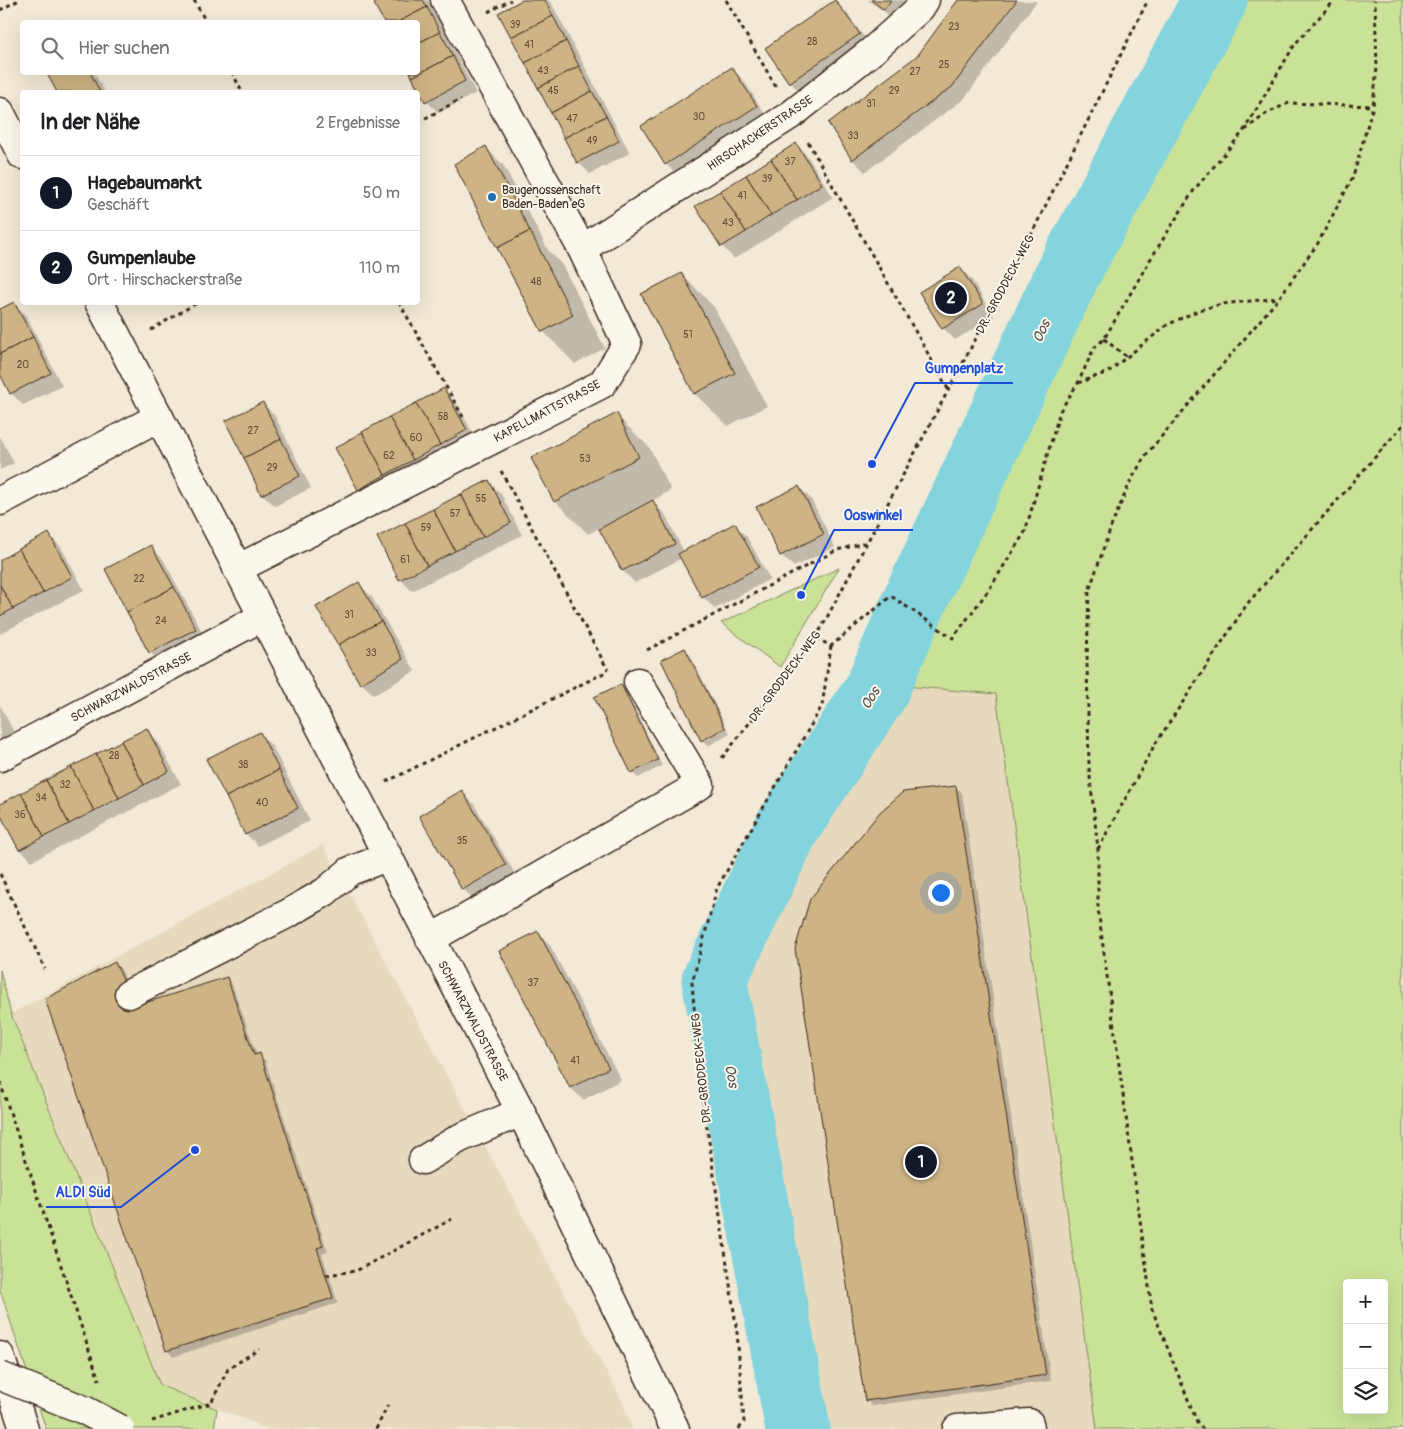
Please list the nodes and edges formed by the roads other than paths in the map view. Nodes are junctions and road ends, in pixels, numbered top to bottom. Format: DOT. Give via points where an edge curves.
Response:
graph roads {
  1 [pos="445,0"];
  2 [pos="925,0"];
  3 [pos="0,112"];
  4 [pos="20,151"];
  5 [pos="582,249"];
  6 [pos="101,305"];
  7 [pos="159,417"];
  8 [pos="0,501"];
  9 [pos="237,568"];
  10 [pos="262,617"];
  11 [pos="638,682"];
  12 [pos="0,757"];
  13 [pos="387,856"];
  14 [pos="430,940"];
  15 [pos="129,994"];
  16 [pos="521,1112"];
  17 [pos="423,1160"];
  18 [pos="0,1356"];
  19 [pos="0,1376"];
  20 [pos="24,1429"];
  21 [pos="120,1429"];
  22 [pos="675,1429"];
  23 [pos="957,1429"];
  24 [pos="1030,1429"];
  1 -- 5 [label="street, KAPELLMATTSTRASSE"];
  2 -- 5 [label="street, HIRSCHACKERSTRASSE" via="872,51 792,114"];
  3 -- 4 [label="street"];
  5 -- 9 [label="street, KAPELLMATTSTRASSE" via="627,344 602,384"];
  6 -- 7 [label="street, SCHWARZWALDSTRASSE"];
  7 -- 8 [label="street"];
  7 -- 9 [label="street, SCHWARZWALDSTRASSE"];
  9 -- 10 [label="street, SCHWARZWALDSTRASSE"];
  10 -- 12 [label="street, SCHWARZWALDSTRASSE"];
  10 -- 13 [label="street, SCHWARZWALDSTRASSE"];
  11 -- 14 [label="street" via="700,785"];
  13 -- 14 [label="street, SCHWARZWALDSTRASSE"];
  13 -- 15 [label="street" via="350,871 326,892 289,913"];
  14 -- 16 [label="street, SCHWARZWALDSTRASSE"];
  16 -- 17 [label="street" via="460,1138"];
  16 -- 22 [label="street, SCHWARZWALDSTRASSE"];
  18 -- 20 [label="street"];
  19 -- 21 [label="street, bridge" via="84,1410"];
  23 -- 24 [label="street" via="1029,1423"];
}
